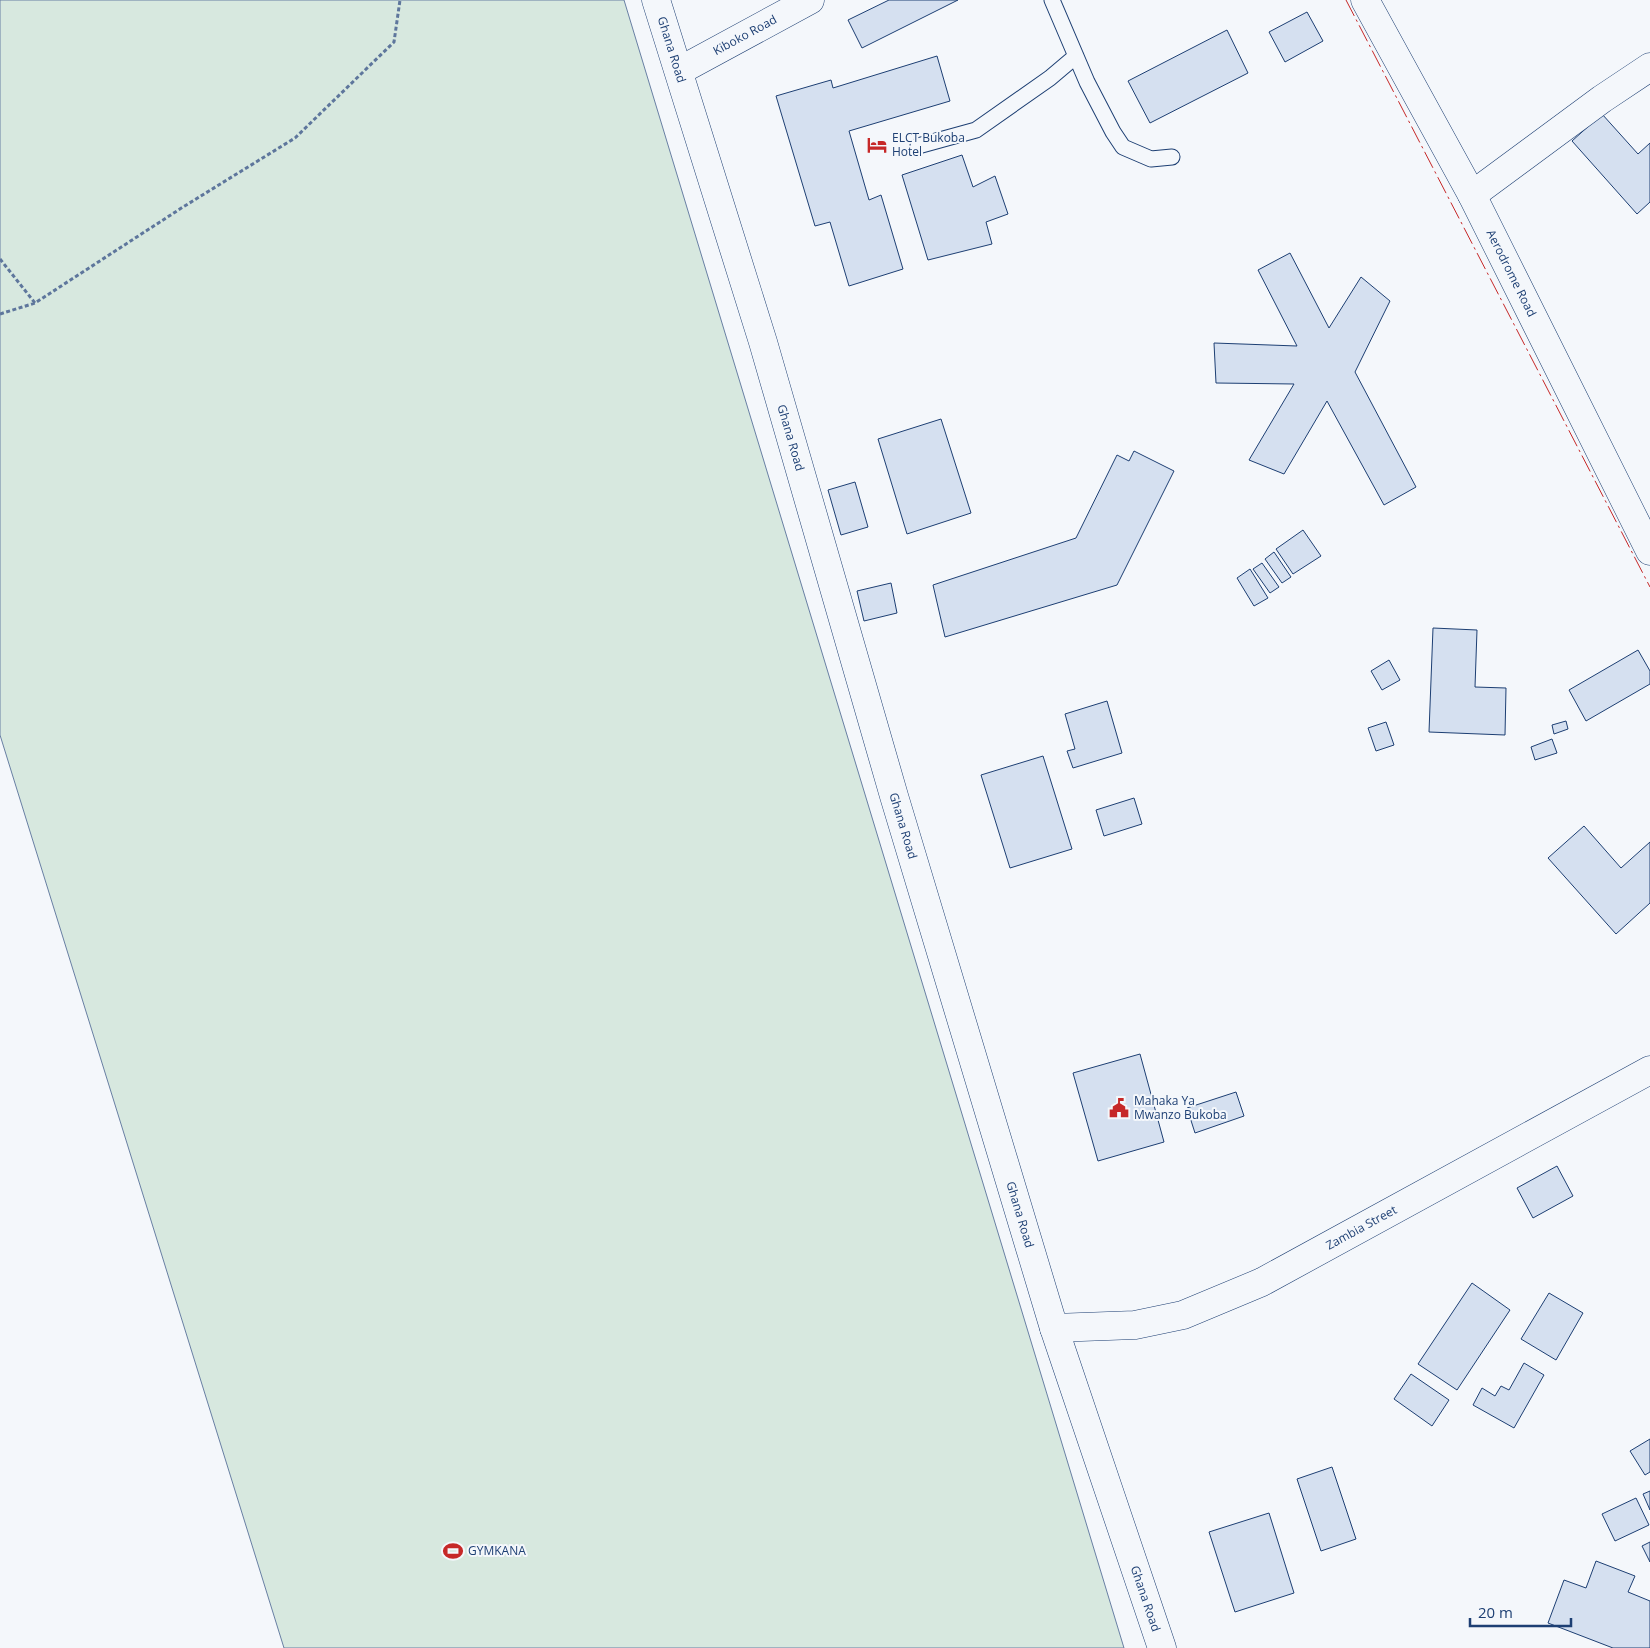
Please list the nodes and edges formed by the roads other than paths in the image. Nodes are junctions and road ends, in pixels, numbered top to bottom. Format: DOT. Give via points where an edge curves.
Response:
graph roads {
  1 [pos="656,0"];
  2 [pos="810,0"];
  3 [pos="1052,0"];
  4 [pos="1365,0"];
  5 [pos="1076,56"];
  6 [pos="1650,68"];
  7 [pos="679,71"];
  8 [pos="918,146"];
  9 [pos="1172,157"];
  10 [pos="1472,195"];
  11 [pos="1650,551"];
  12 [pos="1650,1070"];
  13 [pos="1054,1328"];
  14 [pos="1162,1648"];
  1 -- 7 [label="street, Ghana Road"];
  2 -- 7 [label="street, Kiboko Road"];
  3 -- 5 [label="lane"];
  4 -- 10 [label="street, Aerodrome Road"];
  5 -- 8 [label="lane" via="976,130"];
  5 -- 9 [label="lane" via="1113,132 1124,147 1151,159"];
  6 -- 10 [label="street" via="1602,99"];
  7 -- 13 [label="street, Ghana Road" via="763,342 883,758"];
  10 -- 11 [label="street, Aerodrome Road"];
  12 -- 13 [label="street, Zambia Street" via="1262,1282 1174,1317 1136,1325"];
  13 -- 14 [label="street, Ghana Road"];
}
